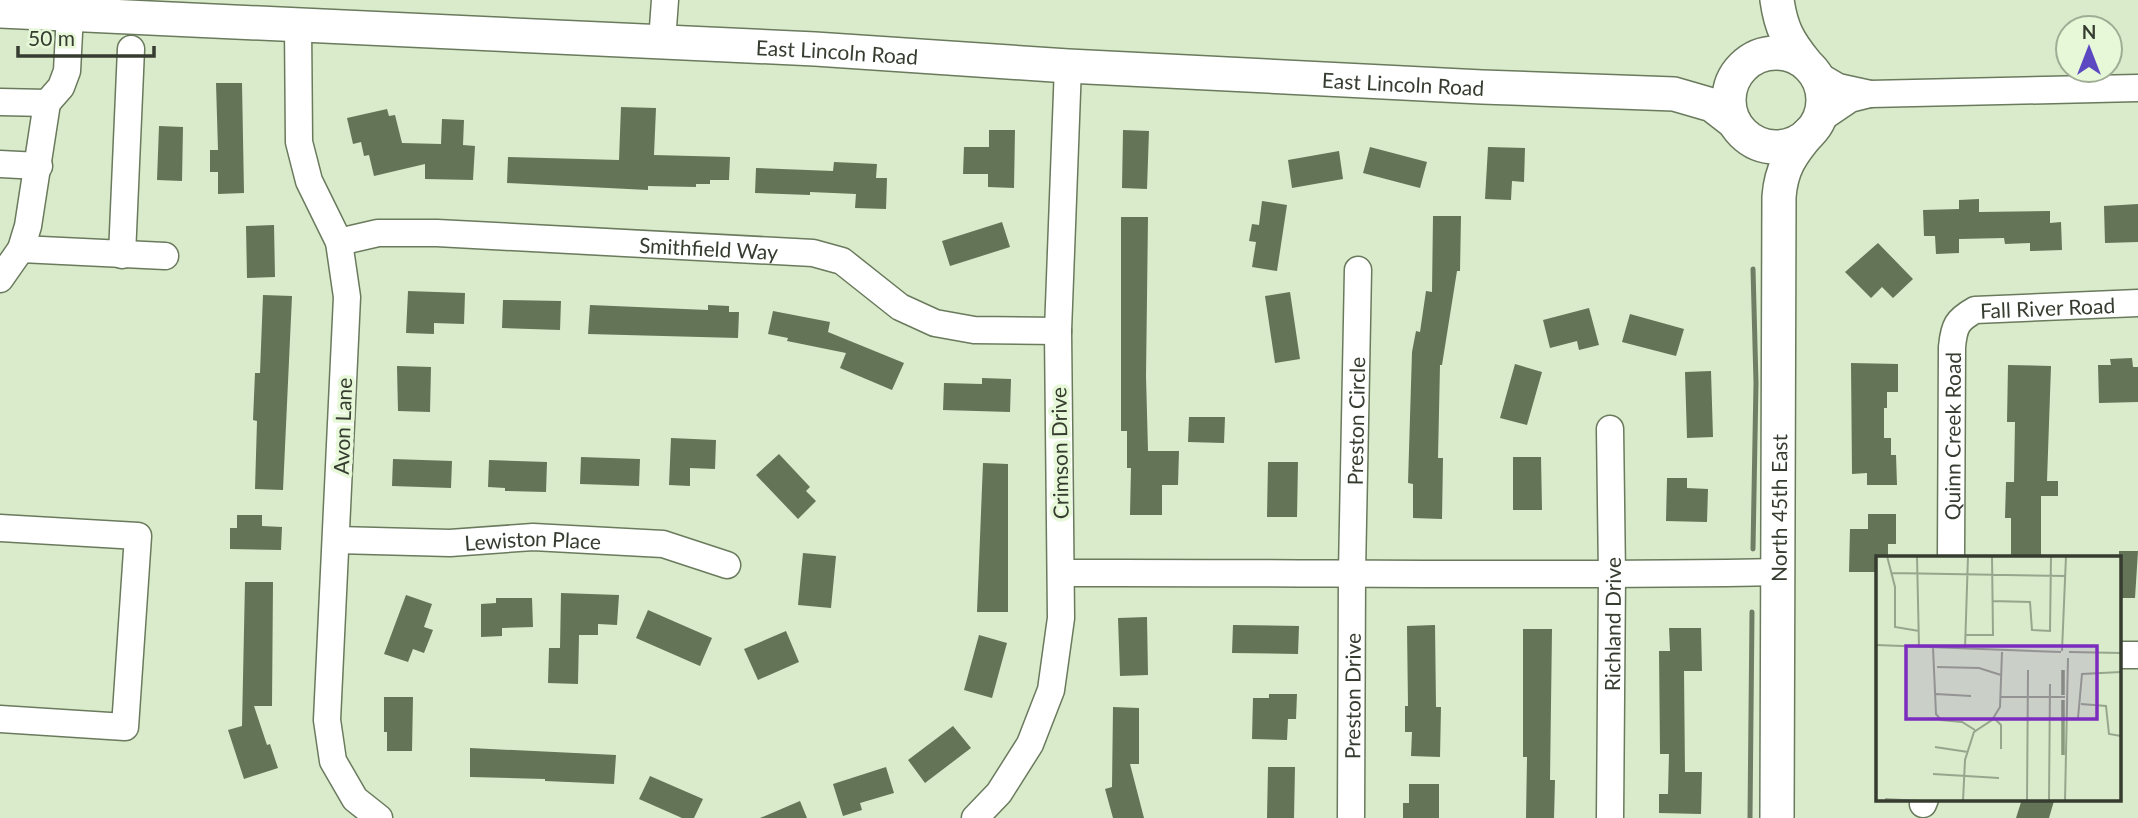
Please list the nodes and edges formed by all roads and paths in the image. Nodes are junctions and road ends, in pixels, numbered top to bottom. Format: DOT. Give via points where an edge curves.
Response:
graph roads {
  1 [pos="665,0"];
  2 [pos="1776,0"];
  3 [pos="141,9"];
  4 [pos="0,11"];
  5 [pos="70,14"];
  6 [pos="298,25"];
  7 [pos="662,41"];
  8 [pos="131,49"];
  9 [pos="1068,66"];
  10 [pos="1741,68"];
  11 [pos="1811,68"];
  12 [pos="2138,88"];
  13 [pos="1674,94"];
  14 [pos="1870,94"];
  15 [pos="0,102"];
  16 [pos="47,103"];
  17 [pos="1814,126"];
  18 [pos="1743,131"];
  19 [pos="0,164"];
  20 [pos="38,166"];
  21 [pos="1779,197"];
  22 [pos="339,242"];
  23 [pos="21,249"];
  24 [pos="122,254"];
  25 [pos="165,256"];
  26 [pos="1358,270"];
  27 [pos="0,279"];
  28 [pos="2138,303"];
  29 [pos="1961,318"];
  30 [pos="1058,331"];
  31 [pos="1610,429"];
  32 [pos="0,528"];
  33 [pos="337,540"];
  34 [pos="1951,556"];
  35 [pos="727,565"];
  36 [pos="1352,572"];
  37 [pos="1779,572"];
  38 [pos="1061,573"];
  39 [pos="1612,575"];
  40 [pos="2120,655"];
  41 [pos="2138,655"];
  42 [pos="0,719"];
  43 [pos="982,816"];
  44 [pos="379,818"];
  45 [pos="1352,818"];
  46 [pos="1610,818"];
  47 [pos="1777,818"];
  1 -- 7 [label="street"];
  2 -- 10 [label="main road" via="1763,42"];
  2 -- 11 [label="main road" via="1789,42"];
  3 -- 5 [label="main road, East Lincoln Road"];
  3 -- 6 [label="main road, East Lincoln Road"];
  4 -- 5 [label="main road, East Lincoln Road"];
  5 -- 16 [label="street" via="67,71"];
  6 -- 7 [label="main road, East Lincoln Road"];
  6 -- 22 [label="street, Avon Lane" via="299,142 309,181"];
  7 -- 9 [label="main road, East Lincoln Road"];
  8 -- 24 [label="street"];
  9 -- 13 [label="main road, East Lincoln Road"];
  9 -- 30 [label="street, Crimson Drive"];
  10 -- 11 [label="main road" via="1760,55 1776,52 1791,55"];
  10 -- 13 [label="main road, East Lincoln Road" via="1705,88"];
  10 -- 18 [label="main road" via="1728,98 1729,110"];
  11 -- 14 [label="street" via="1838,87"];
  11 -- 17 [label="main road" via="1822,89 1823,105"];
  12 -- 14 [label="street"];
  13 -- 18 [label="main road, East Lincoln Road" via="1712,105"];
  14 -- 17 [label="street" via="1850,99"];
  15 -- 16 [label="street"];
  16 -- 20 [label="street"];
  17 -- 18 [label="main road" via="1797,142 1782,146 1767,146"];
  17 -- 21 [label="main road, North 45th East" via="1784,166"];
  18 -- 21 [label="main road, North 45th East" via="1763,153"];
  19 -- 20 [label="street"];
  20 -- 23 [label="street"];
  21 -- 37 [label="main road, North 45th East"];
  22 -- 30 [label="street, Smithfield Way" via="379,233 436,233 813,253 842,261 901,307 935,323 974,330"];
  22 -- 33 [label="street, Avon Lane" via="347,297"];
  23 -- 24 [label="street"];
  23 -- 27 [label="street"];
  24 -- 25 [label="street"];
  26 -- 36 [label="street, Preston Circle"];
  28 -- 29 [label="street, Fall River Road" via="1975,310"];
  29 -- 34 [label="street, Quinn Creek Road" via="1952,347"];
  30 -- 38 [label="street, Crimson Drive"];
  31 -- 39 [label="street, Richland Drive"];
  32 -- 42 [label="street" via="138,536 125,727"];
  33 -- 35 [label="street, Lewiston Place" via="450,543 533,537 663,544"];
  33 -- 44 [label="street, Avon Lane" via="327,720 333,761 355,799"];
  36 -- 38 [label="street"];
  36 -- 39 [label="street"];
  36 -- 45 [label="street, Preston Drive"];
  37 -- 39 [label="street"];
  37 -- 47 [label="main road, North 45th East"];
  38 -- 43 [label="street, Crimson Drive" via="1061,618 1051,690 1030,744"];
  39 -- 46 [label="street, Richland Drive"];
  40 -- 41 [label="street"];
}
